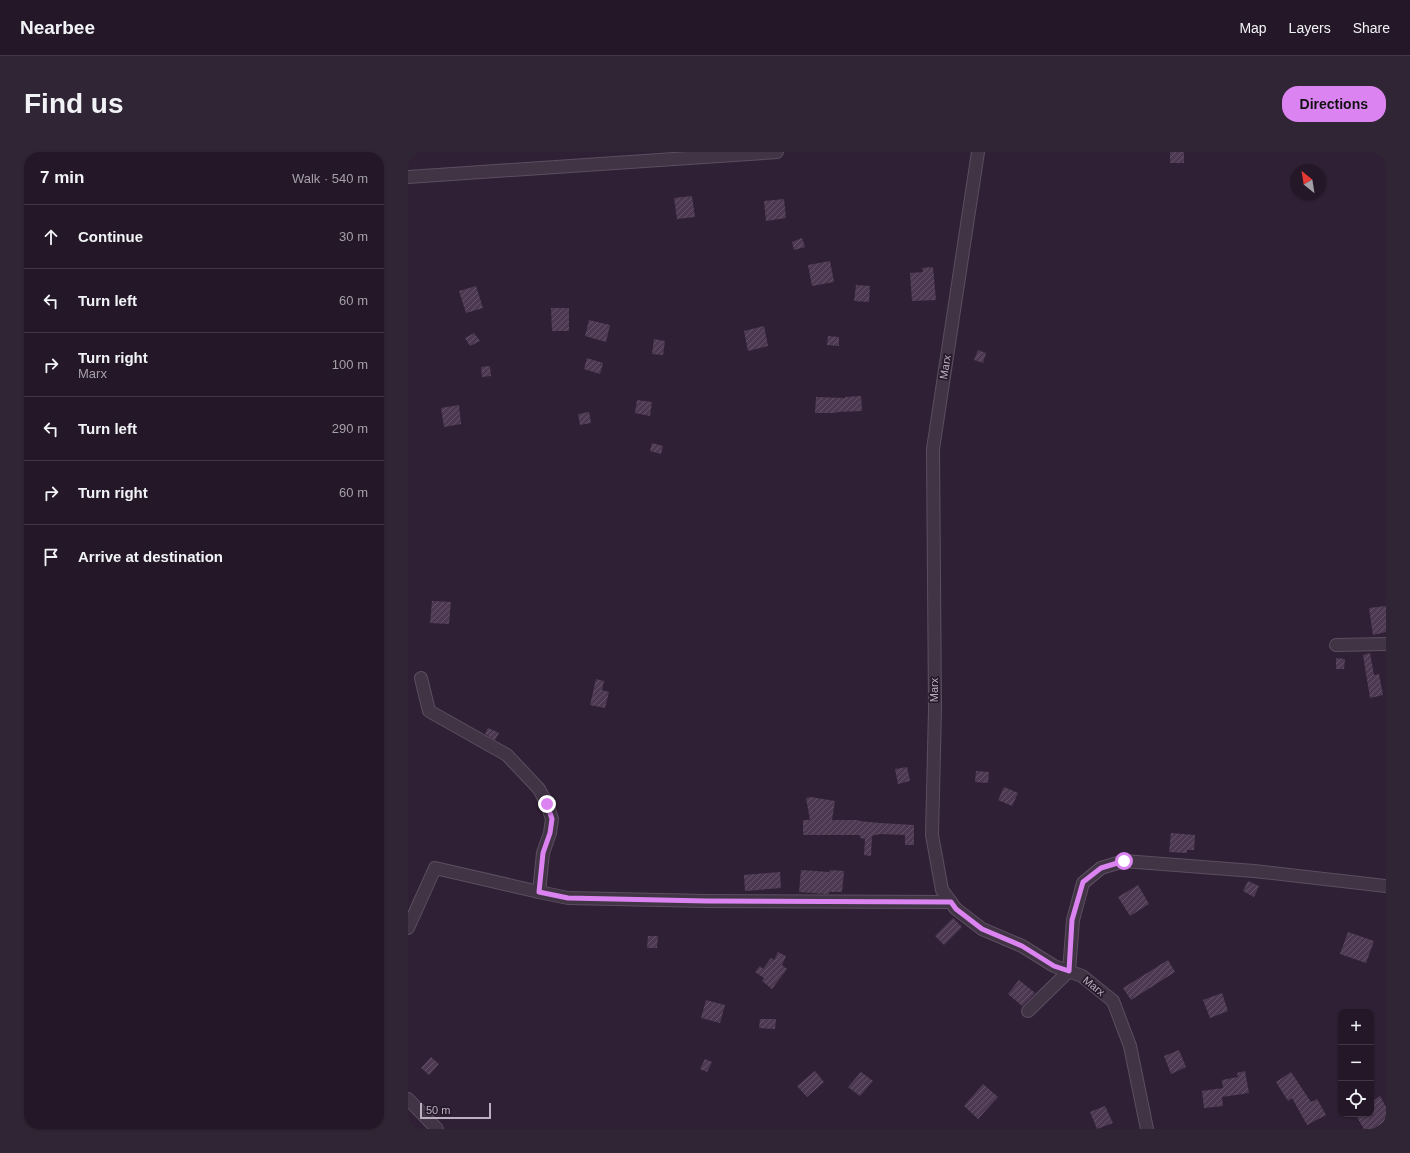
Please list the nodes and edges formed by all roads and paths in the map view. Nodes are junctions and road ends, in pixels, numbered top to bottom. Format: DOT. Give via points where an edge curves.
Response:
graph roads {
  1 [pos="777,152"];
  2 [pos="978,152"];
  3 [pos="408,178"];
  4 [pos="1386,644"];
  5 [pos="1336,645"];
  6 [pos="421,678"];
  7 [pos="1386,886"];
  8 [pos="539,892"];
  9 [pos="951,902"];
  10 [pos="408,928"];
  11 [pos="1069,971"];
  12 [pos="1028,1011"];
  13 [pos="408,1098"];
  14 [pos="437,1129"];
  15 [pos="1147,1129"];
  1 -- 3 [label="street"];
  2 -- 9 [label="street, Marx" via="933,449 932,835 942,890"];
  4 -- 5 [label="street"];
  6 -- 8 [label="street" via="429,710 507,755 539,790 547,804 552,819 543,853"];
  7 -- 11 [label="street" via="1124,861 1101,868 1083,882 1072,920"];
  8 -- 9 [label="street" via="568,898"];
  8 -- 10 [label="street" via="435,868"];
  9 -- 11 [label="street, Marx" via="982,929 1022,946 1054,966"];
  11 -- 12 [label="street"];
  11 -- 15 [label="street, Marx" via="1082,976 1113,1001 1130,1046"];
  13 -- 14 [label="street"];
}
